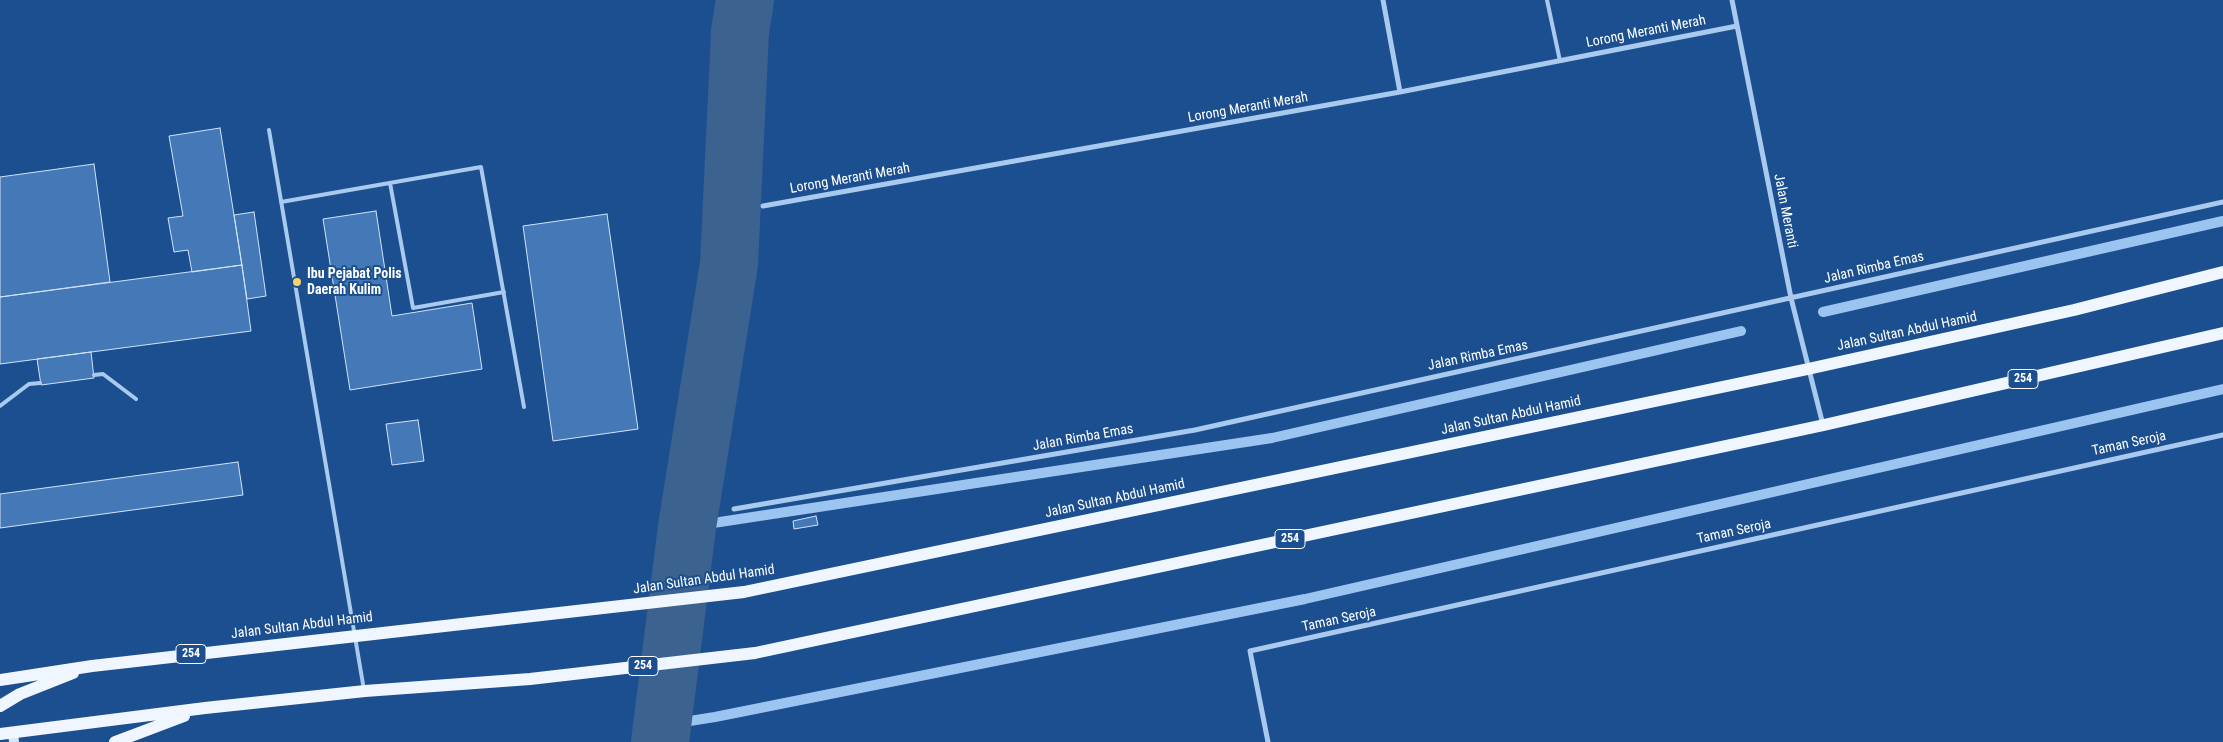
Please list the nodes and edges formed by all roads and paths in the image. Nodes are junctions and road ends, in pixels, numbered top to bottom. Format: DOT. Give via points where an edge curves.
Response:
graph roads {
  1 [pos="1382,0"];
  2 [pos="1547,0"];
  3 [pos="1732,0"];
  4 [pos="1737,26"];
  5 [pos="1560,60"];
  6 [pos="1400,92"];
  7 [pos="269,130"];
  8 [pos="390,183"];
  9 [pos="281,202"];
  10 [pos="2223,202"];
  11 [pos="763,206"];
  12 [pos="2223,272"];
  13 [pos="504,292"];
  14 [pos="1791,298"];
  15 [pos="2223,333"];
  16 [pos="1808,369"];
  17 [pos="94,375"];
  18 [pos="40,383"];
  19 [pos="136,399"];
  20 [pos="0,406"];
  21 [pos="524,407"];
  22 [pos="1824,425"];
  23 [pos="2223,435"];
  24 [pos="734,509"];
  25 [pos="355,635"];
  26 [pos="92,666"];
  27 [pos="0,680"];
  28 [pos="365,691"];
  29 [pos="0,706"];
  30 [pos="205,708"];
  31 [pos="0,724"];
  32 [pos="0,734"];
  33 [pos="14,737"];
  34 [pos="115,742"];
  35 [pos="1268,742"];
  1 -- 6 [label="street"];
  2 -- 5 [label="lane"];
  3 -- 4 [label="street, Jalan Meranti"];
  4 -- 5 [label="street, Lorong Meranti Merah"];
  4 -- 14 [label="street, Jalan Meranti"];
  5 -- 6 [label="street, Lorong Meranti Merah"];
  6 -- 11 [label="street, Lorong Meranti Merah"];
  7 -- 9 [label="lane"];
  8 -- 9 [label="lane"];
  8 -- 13 [label="lane" via="480,167"];
  8 -- 13 [label="lane" via="413,308"];
  9 -- 25 [label="lane"];
  10 -- 14 [label="street, Jalan Rimba Emas"];
  12 -- 16 [label="main road, Jalan Sultan Abdul Hamid / 254" via="2074,310"];
  13 -- 21 [label="lane"];
  14 -- 16 [label="street, Jalan Meranti"];
  14 -- 24 [label="street, Jalan Rimba Emas" via="1195,430"];
  15 -- 22 [label="main road, 254"];
  16 -- 22 [label="street, Jalan Meranti"];
  16 -- 25 [label="main road, Jalan Sultan Abdul Hamid / 254" via="744,592"];
  17 -- 19 [label="lane" via="103,374"];
  18 -- 20 [label="lane" via="29,384"];
  22 -- 28 [label="main road, 254" via="756,653 530,679"];
  23 -- 35 [label="street, Taman Seroja" via="1250,651"];
  25 -- 26 [label="main road, Jalan Sultan Abdul Hamid / 254"];
  25 -- 28 [label="lane"];
  26 -- 27 [label="main road, Jalan Sultan Abdul Hamid / 254"];
  26 -- 29 [label="main road" via="20,694"];
  28 -- 30 [label="main road, 254"];
  30 -- 33 [label="main road, 254"];
  30 -- 34 [label="main road"];
  31 -- 33 [label="main road"];
  32 -- 33 [label="main road, 254"];
}
